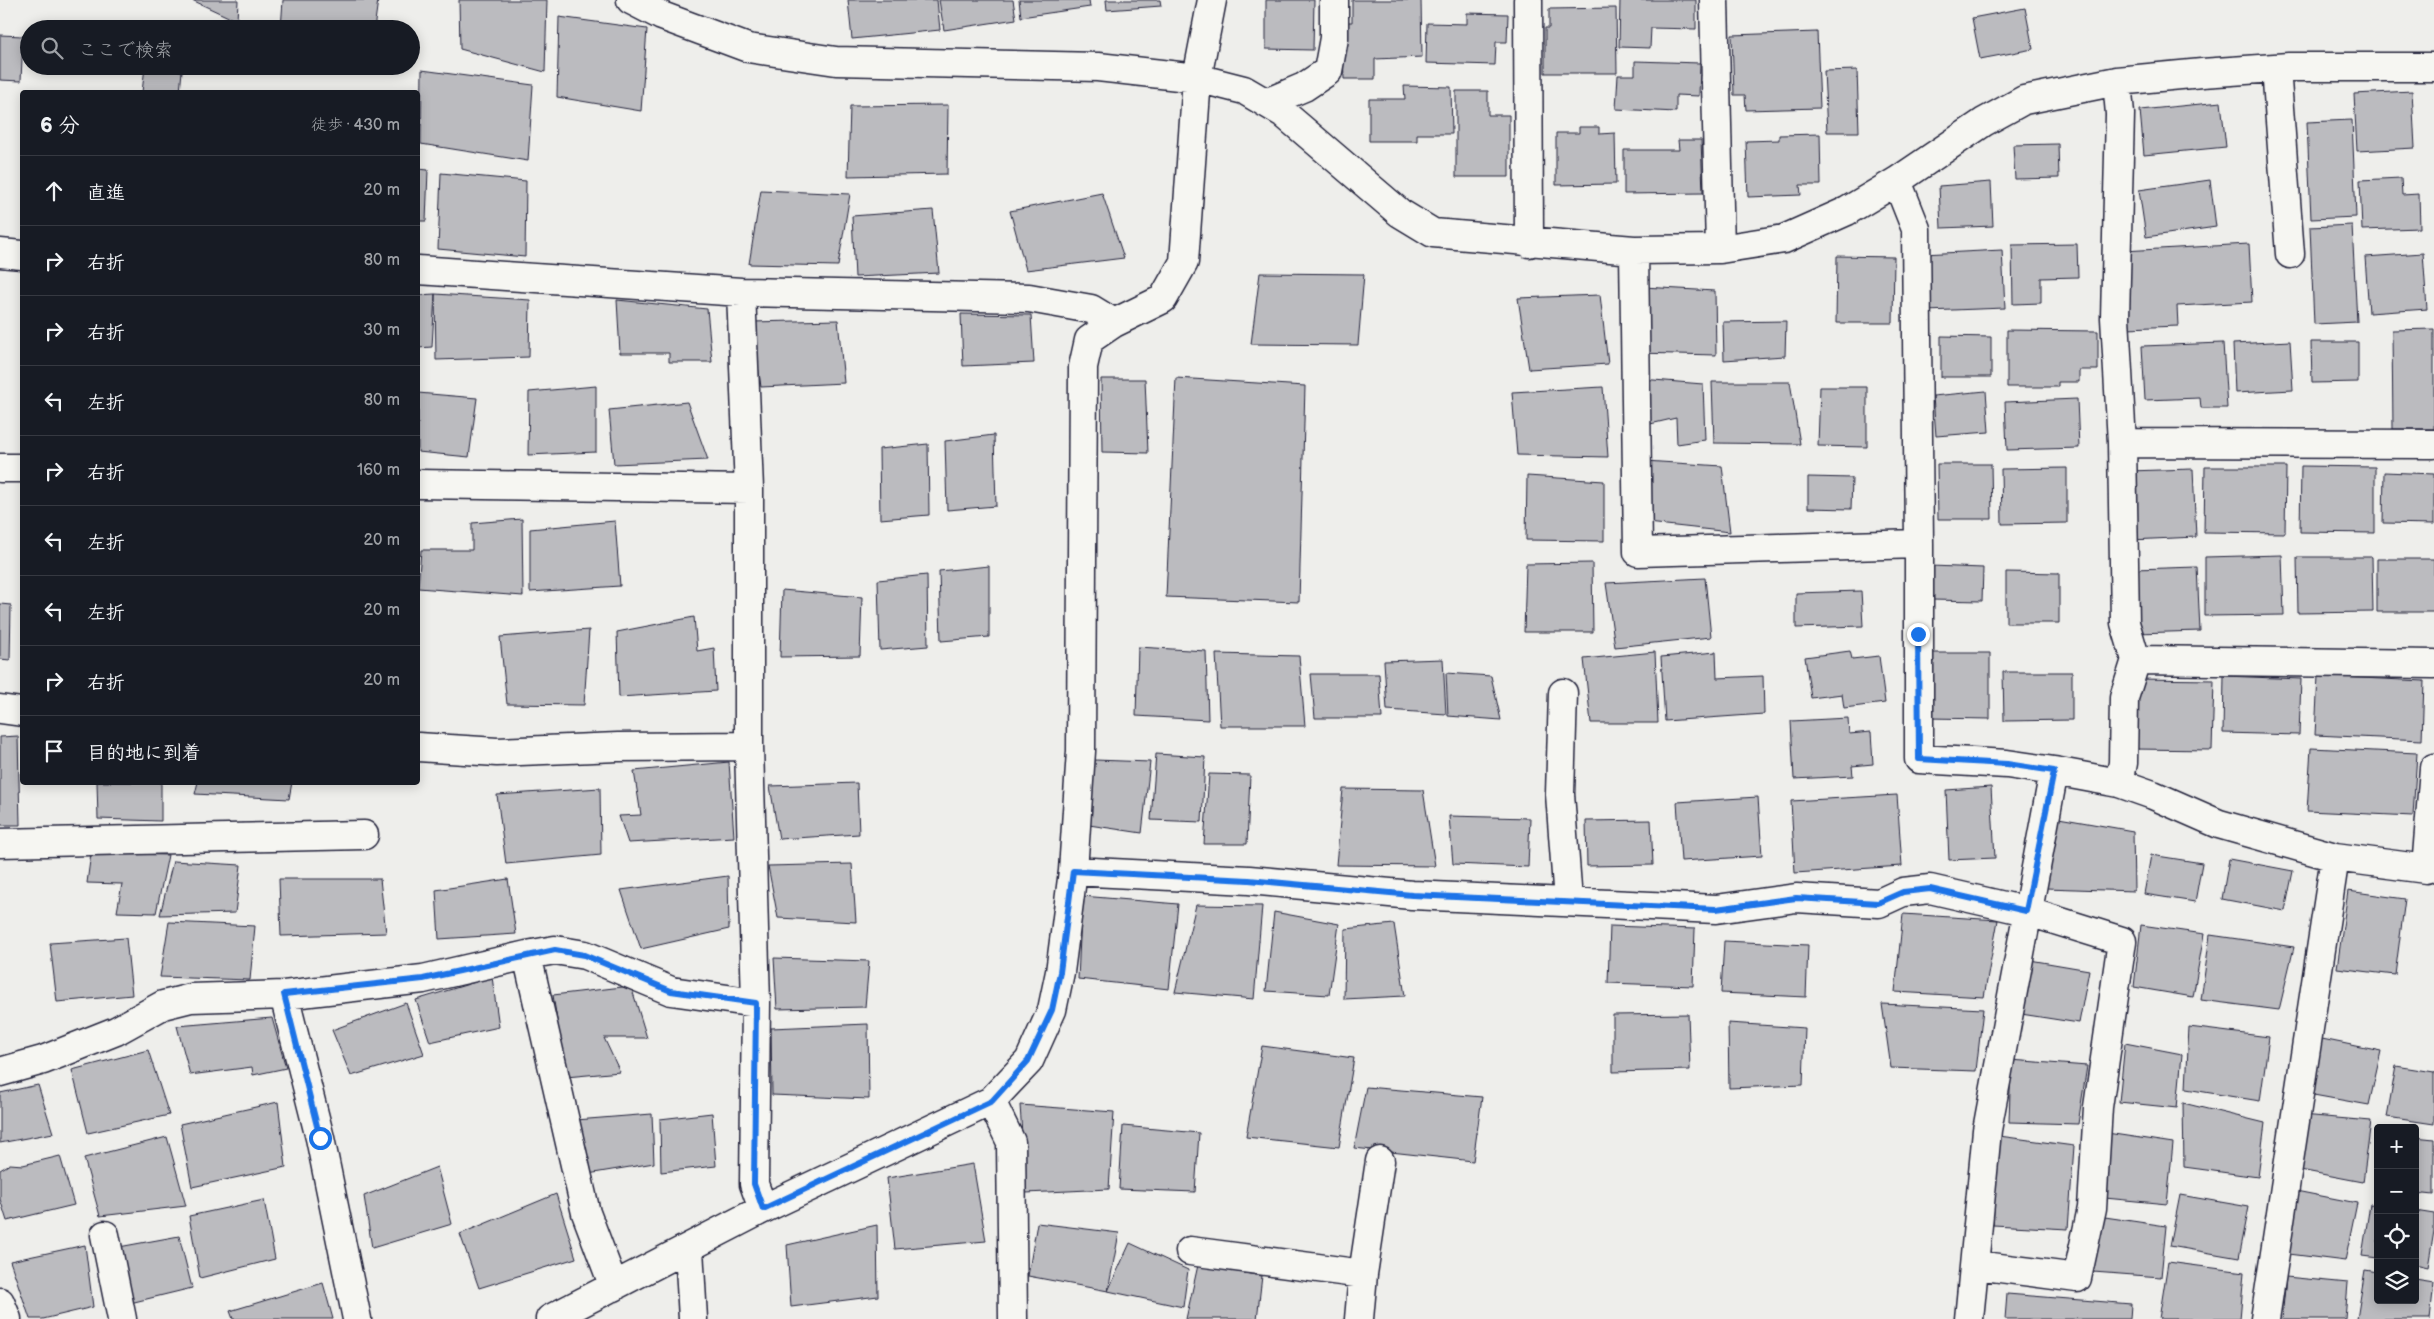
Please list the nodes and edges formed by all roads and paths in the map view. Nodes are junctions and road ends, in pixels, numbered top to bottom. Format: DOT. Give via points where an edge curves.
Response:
graph roads {
  1 [pos="631,0"];
  2 [pos="1212,0"];
  3 [pos="1528,0"];
  4 [pos="1714,0"];
  5 [pos="1333,2"];
  6 [pos="2434,67"];
  7 [pos="2276,68"];
  8 [pos="1197,78"];
  9 [pos="2117,81"];
  10 [pos="1266,103"];
  11 [pos="1897,182"];
  12 [pos="1529,243"];
  13 [pos="1720,249"];
  14 [pos="1634,250"];
  15 [pos="0,253"];
  16 [pos="2290,254"];
  17 [pos="20,255"];
  18 [pos="420,270"];
  19 [pos="741,292"];
  20 [pos="1114,322"];
  21 [pos="2122,444"];
  22 [pos="2434,444"];
  23 [pos="0,468"];
  24 [pos="20,468"];
  25 [pos="420,484"];
  26 [pos="749,489"];
  27 [pos="1919,544"];
  28 [pos="2136,660"];
  29 [pos="2434,664"];
  30 [pos="1563,693"];
  31 [pos="0,709"];
  32 [pos="20,712"];
  33 [pos="749,746"];
  34 [pos="420,747"];
  35 [pos="2434,768"];
  36 [pos="2054,771"];
  37 [pos="2119,783"];
  38 [pos="364,835"];
  39 [pos="0,842"];
  40 [pos="2335,857"];
  41 [pos="2430,869"];
  42 [pos="1073,871"];
  43 [pos="1568,901"];
  44 [pos="2026,911"];
  45 [pos="527,955"];
  46 [pos="284,994"];
  47 [pos="756,1003"];
  48 [pos="0,1072"];
  49 [pos="992,1101"];
  50 [pos="1380,1161"];
  51 [pos="763,1209"];
  52 [pos="105,1235"];
  53 [pos="688,1249"];
  54 [pos="1190,1251"];
  55 [pos="1976,1265"];
  56 [pos="1363,1274"];
  57 [pos="614,1287"];
  58 [pos="0,1302"];
  59 [pos="7,1319"];
  60 [pos="122,1319"];
  61 [pos="357,1319"];
  62 [pos="550,1319"];
  63 [pos="692,1319"];
  64 [pos="1013,1319"];
  65 [pos="1359,1319"];
  66 [pos="1969,1319"];
  67 [pos="2265,1319"];
  1 -- 8 [label="street" via="662,16 748,48 836,61 1098,67"];
  2 -- 8 [label="street"];
  3 -- 12 [label="street"];
  4 -- 13 [label="street"];
  5 -- 10 [label="street" via="1334,38 1328,71 1304,87"];
  6 -- 7 [label="street"];
  7 -- 9 [label="street"];
  7 -- 16 [label="street"];
  8 -- 10 [label="street" via="1244,90"];
  8 -- 20 [label="street" via="1184,262 1163,299"];
  9 -- 11 [label="street" via="2024,100 1984,122"];
  9 -- 21 [label="street" via="2120,114 2114,318"];
  10 -- 12 [label="street" via="1283,113 1400,213 1433,233"];
  11 -- 13 [label="street" via="1847,211 1784,239"];
  11 -- 27 [label="street" via="1916,228"];
  12 -- 14 [label="street"];
  13 -- 14 [label="street"];
  14 -- 27 [label="street" via="1638,552"];
  15 -- 17 [label="street"];
  18 -- 19 [label="street"];
  19 -- 20 [label="street" via="1029,298 1090,308"];
  19 -- 26 [label="street"];
  20 -- 42 [label="street" via="1089,340 1083,367 1081,751"];
  21 -- 22 [label="street"];
  21 -- 28 [label="street" via="2125,623"];
  23 -- 24 [label="street"];
  25 -- 26 [label="street"];
  26 -- 33 [label="street"];
  27 -- 36 [label="street" via="1919,759 2007,764"];
  28 -- 29 [label="street"];
  28 -- 37 [label="street" via="2124,698 2123,764"];
  30 -- 43 [label="street" via="1560,794"];
  31 -- 32 [label="street"];
  33 -- 34 [label="street" via="497,752"];
  33 -- 47 [label="street"];
  35 -- 41 [label="street"];
  36 -- 37 [label="street"];
  36 -- 44 [label="street"];
  37 -- 40 [label="street" via="2219,824"];
  38 -- 39 [label="street"];
  40 -- 41 [label="street"];
  40 -- 67 [label="street"];
  42 -- 43 [label="street" via="1249,880 1412,895"];
  42 -- 49 [label="street" via="1052,1010 1028,1061"];
  43 -- 44 [label="street" via="1716,909 1796,898 1878,903 1903,892 1930,889"];
  44 -- 55 [label="street" via="1988,1130"];
  44 -- 55 [label="street" via="2122,941 2098,1107 2092,1208 2077,1278"];
  45 -- 46 [label="street" via="423,979"];
  45 -- 47 [label="street" via="555,950 584,955 671,991"];
  45 -- 57 [label="street" via="586,1212"];
  46 -- 48 [label="street" via="191,998 163,1005 116,1031 42,1060"];
  46 -- 61 [label="street" via="320,1138"];
  47 -- 51 [label="street" via="754,1184"];
  49 -- 51 [label="street"];
  49 -- 64 [label="street" via="1011,1142"];
  50 -- 56 [label="street"];
  51 -- 53 [label="street"];
  52 -- 60 [label="street"];
  53 -- 57 [label="street"];
  53 -- 63 [label="street"];
  54 -- 56 [label="street"];
  55 -- 66 [label="street"];
  56 -- 65 [label="street"];
  57 -- 62 [label="street"];
  58 -- 59 [label="street"];
}
